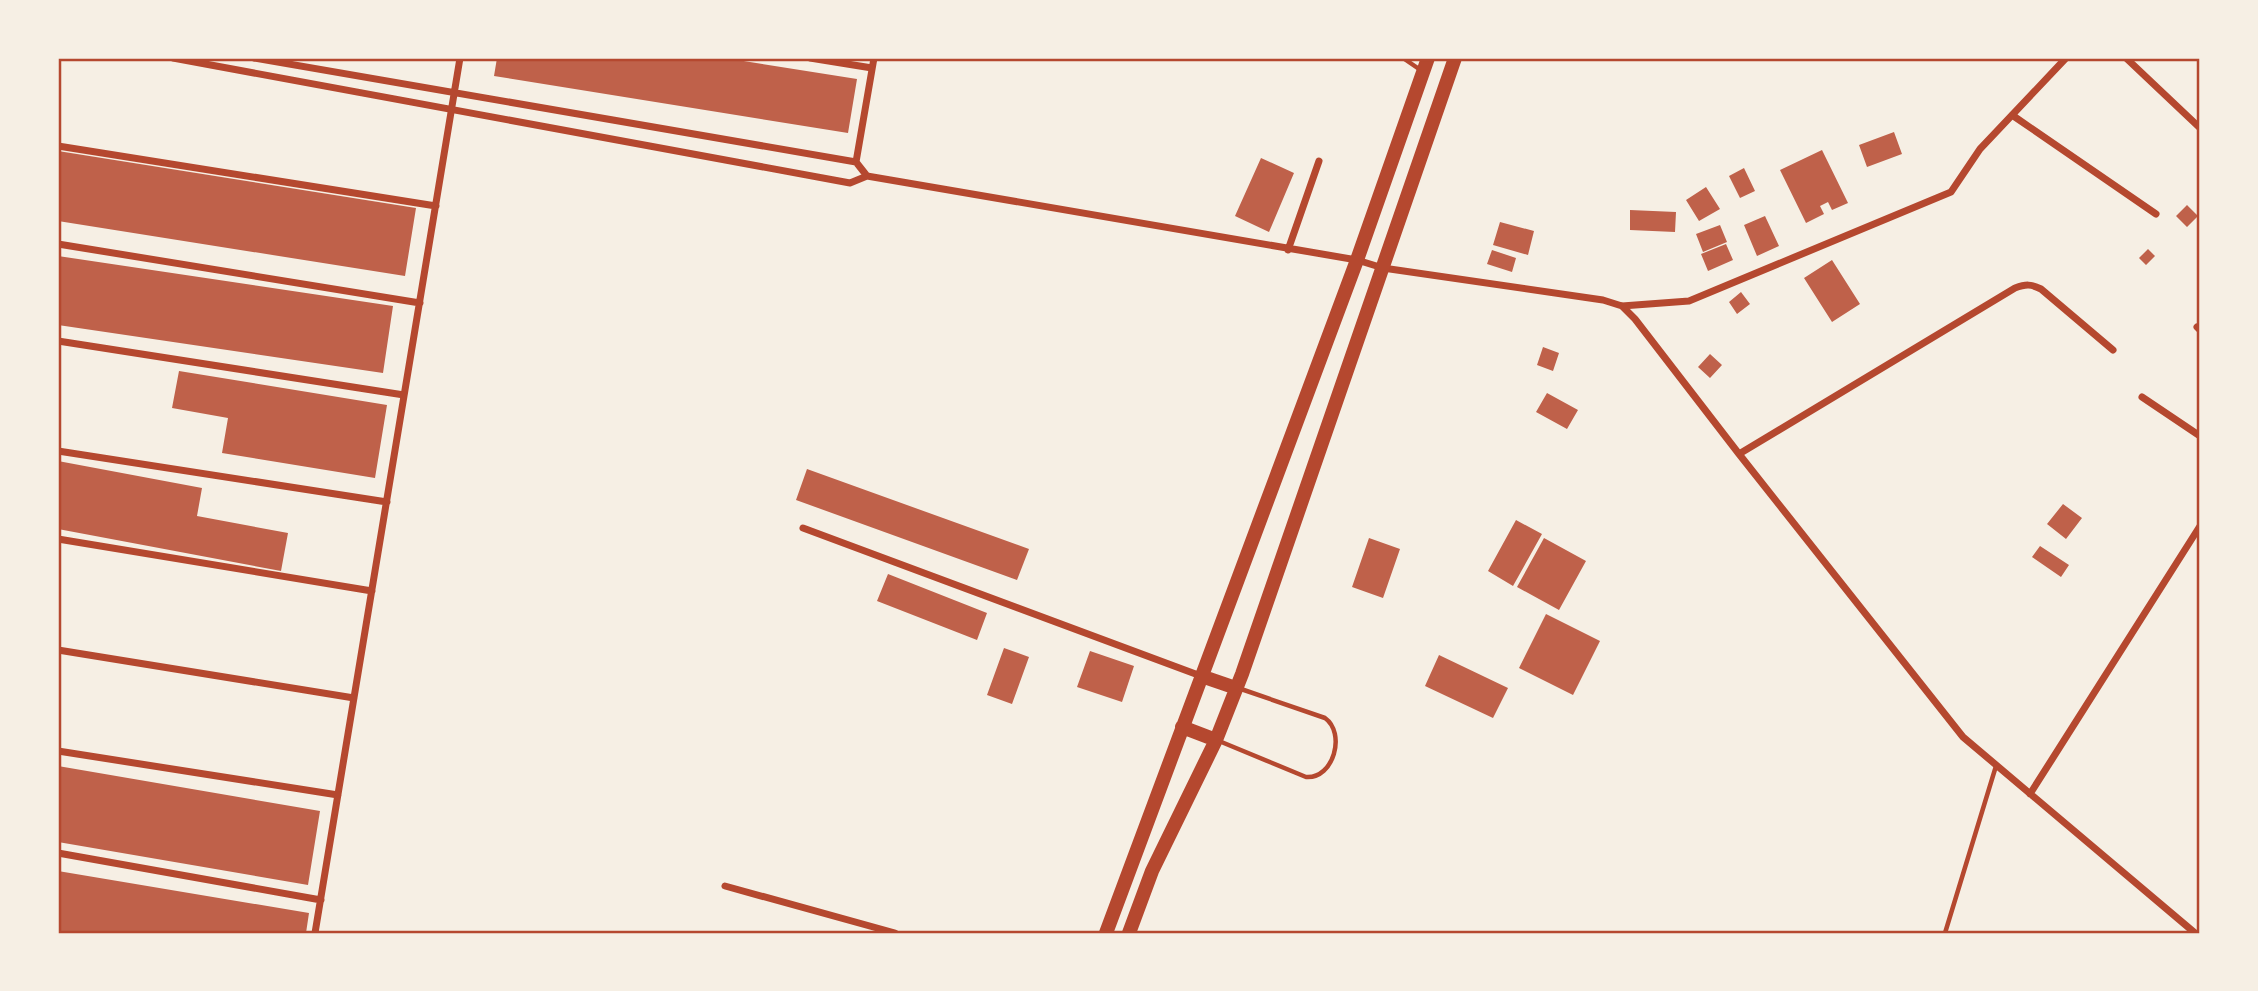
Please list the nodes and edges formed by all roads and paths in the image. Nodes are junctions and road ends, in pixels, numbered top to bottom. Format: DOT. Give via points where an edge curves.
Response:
graph roads {
  1 [pos="173,58"];
  2 [pos="254,58"];
  3 [pos="460,58"];
  4 [pos="810,58"];
  5 [pos="874,58"];
  6 [pos="1403,58"];
  7 [pos="1455,58"];
  8 [pos="2066,58"];
  9 [pos="2126,58"];
  10 [pos="1425,64"];
  11 [pos="872,68"];
  12 [pos="453,93"];
  13 [pos="451,110"];
  14 [pos="2012,115"];
  15 [pos="2200,128"];
  16 [pos="58,146"];
  17 [pos="1319,161"];
  18 [pos="856,162"];
  19 [pos="867,176"];
  20 [pos="436,206"];
  21 [pos="2156,214"];
  22 [pos="58,244"];
  23 [pos="1288,250"];
  24 [pos="1357,261"];
  25 [pos="1383,268"];
  26 [pos="420,303"];
  27 [pos="1622,306"];
  28 [pos="58,341"];
  29 [pos="2113,350"];
  30 [pos="404,395"];
  31 [pos="2142,397"];
  32 [pos="2200,436"];
  33 [pos="58,451"];
  34 [pos="1739,454"];
  35 [pos="387,502"];
  36 [pos="2200,526"];
  37 [pos="803,528"];
  38 [pos="58,539"];
  39 [pos="372,591"];
  40 [pos="58,650"];
  41 [pos="1201,676"];
  42 [pos="1236,688"];
  43 [pos="355,698"];
  44 [pos="1182,727"];
  45 [pos="1216,740"];
  46 [pos="58,751"];
  47 [pos="1996,765"];
  48 [pos="2030,794"];
  49 [pos="338,795"];
  50 [pos="58,853"];
  51 [pos="724,886"];
  52 [pos="321,900"];
  53 [pos="315,933"];
  54 [pos="895,933"];
  55 [pos="1105,933"];
  56 [pos="1129,933"];
  57 [pos="1945,933"];
  58 [pos="2194,933"];
  1 -- 13 [label="street"];
  2 -- 12 [label="street"];
  3 -- 12 [label="street"];
  4 -- 11 [label="street"];
  5 -- 11 [label="street"];
  6 -- 10 [label="lane"];
  7 -- 25 [label="main road"];
  8 -- 14 [label="street"];
  9 -- 15 [label="street"];
  10 -- 24 [label="main road"];
  11 -- 18 [label="street"];
  12 -- 13 [label="street"];
  12 -- 18 [label="street"];
  13 -- 19 [label="street" via="850,183"];
  13 -- 20 [label="street"];
  14 -- 21 [label="street"];
  14 -- 27 [label="street" via="1980,149 1951,192 1689,301"];
  16 -- 20 [label="street"];
  17 -- 23 [label="street"];
  18 -- 19 [label="street"];
  19 -- 23 [label="street"];
  20 -- 26 [label="street"];
  22 -- 26 [label="street"];
  23 -- 24 [label="street"];
  24 -- 25 [label="street"];
  24 -- 41 [label="main road"];
  25 -- 27 [label="street"];
  25 -- 42 [label="main road"];
  26 -- 30 [label="street"];
  27 -- 34 [label="street"];
  28 -- 30 [label="street"];
  29 -- 34 [label="street" via="2041,289 2024,284"];
  30 -- 35 [label="street"];
  31 -- 32 [label="street"];
  33 -- 35 [label="street"];
  34 -- 47 [label="street" via="1963,737"];
  35 -- 39 [label="street"];
  36 -- 48 [label="street"];
  37 -- 41 [label="street"];
  38 -- 39 [label="street"];
  39 -- 43 [label="street"];
  40 -- 43 [label="street"];
  41 -- 42 [label="main road"];
  41 -- 44 [label="main road"];
  42 -- 45 [label="main road"];
  42 -- 45 [label="lane" via="1330,722 1337,735 1326,771 1306,777"];
  43 -- 49 [label="street"];
  44 -- 45 [label="main road"];
  44 -- 55 [label="main road"];
  45 -- 56 [label="main road" via="1152,871"];
  46 -- 49 [label="street"];
  47 -- 48 [label="street"];
  47 -- 57 [label="lane"];
  48 -- 58 [label="street"];
  49 -- 52 [label="street"];
  50 -- 52 [label="street"];
  51 -- 54 [label="street"];
  52 -- 53 [label="street"];
}
